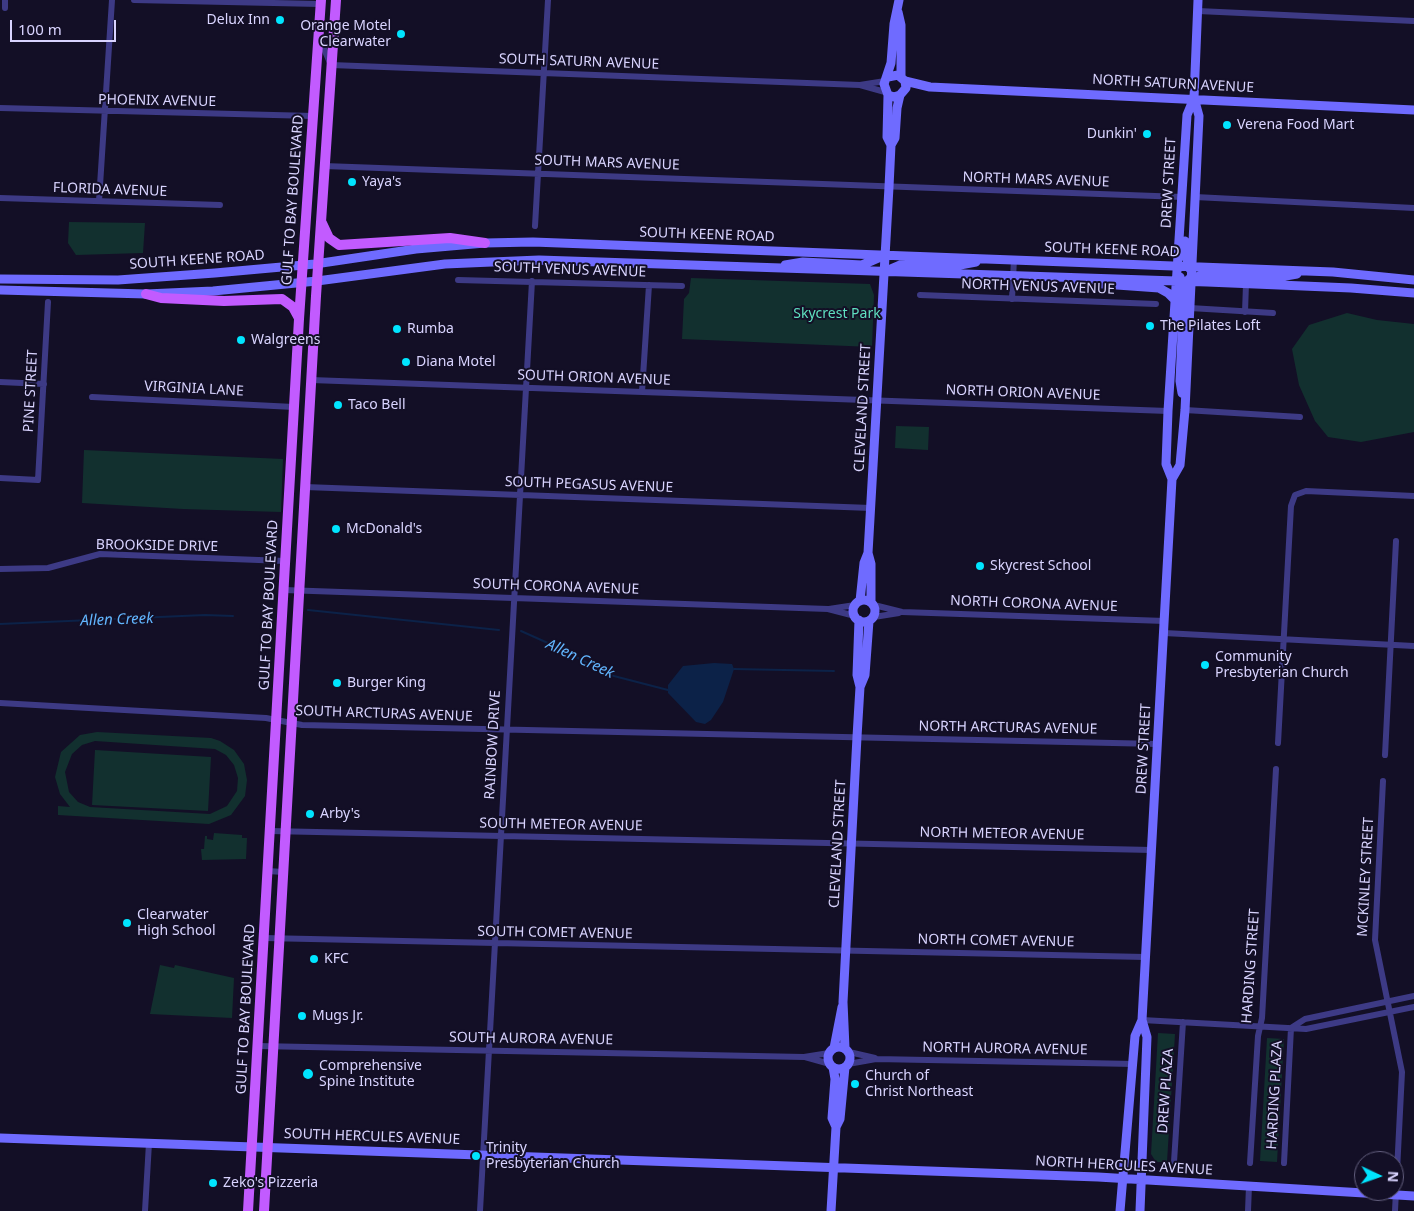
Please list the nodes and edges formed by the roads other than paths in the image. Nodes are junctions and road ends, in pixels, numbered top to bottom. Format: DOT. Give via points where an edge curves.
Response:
graph roads {
  1 [pos="5,0"];
  2 [pos="112,0"];
  3 [pos="134,0"];
  4 [pos="336,0"];
  5 [pos="548,0"];
  6 [pos="899,0"];
  7 [pos="1198,0"];
  8 [pos="320,2"];
  9 [pos="5,8"];
  10 [pos="898,11"];
  11 [pos="1198,11"];
  12 [pos="1414,21"];
  13 [pos="318,33"];
  14 [pos="331,66"];
  15 [pos="544,73"];
  16 [pos="887,79"];
  17 [pos="903,79"];
  18 [pos="860,85"];
  19 [pos="930,87"];
  20 [pos="887,93"];
  21 [pos="902,93"];
  22 [pos="1194,98"];
  23 [pos="0,108"];
  24 [pos="1414,110"];
  25 [pos="105,112"];
  26 [pos="313,116"];
  27 [pos="891,145"];
  28 [pos="324,166"];
  29 [pos="538,173"];
  30 [pos="1184,174"];
  31 [pos="888,187"];
  32 [pos="1195,197"];
  33 [pos="0,198"];
  34 [pos="1182,198"];
  35 [pos="99,200"];
  36 [pos="220,205"];
  37 [pos="1414,208"];
  38 [pos="321,220"];
  39 [pos="535,226"];
  40 [pos="486,243"];
  41 [pos="885,255"];
  42 [pos="992,259"];
  43 [pos="1014,259"];
  44 [pos="318,264"];
  45 [pos="303,265"];
  46 [pos="768,268"];
  47 [pos="884,272"];
  48 [pos="1184,273"];
  49 [pos="1013,277"];
  50 [pos="1050,278"];
  51 [pos="0,279"];
  52 [pos="458,280"];
  53 [pos="1414,280"];
  54 [pos="317,281"];
  55 [pos="532,281"];
  56 [pos="302,282"];
  57 [pos="1246,284"];
  58 [pos="649,285"];
  59 [pos="682,286"];
  60 [pos="0,290"];
  61 [pos="1414,293"];
  62 [pos="146,294"];
  63 [pos="920,295"];
  64 [pos="1012,299"];
  65 [pos="1174,300"];
  66 [pos="48,302"];
  67 [pos="1156,304"];
  68 [pos="1190,308"];
  69 [pos="1245,312"];
  70 [pos="1273,313"];
  71 [pos="299,319"];
  72 [pos="311,380"];
  73 [pos="0,382"];
  74 [pos="44,384"];
  75 [pos="526,388"];
  76 [pos="642,392"];
  77 [pos="92,396"];
  78 [pos="877,400"];
  79 [pos="294,407"];
  80 [pos="1185,410"];
  81 [pos="1168,411"];
  82 [pos="1300,417"];
  83 [pos="0,478"];
  84 [pos="1172,479"];
  85 [pos="305,487"];
  86 [pos="520,495"];
  87 [pos="1414,496"];
  88 [pos="871,508"];
  89 [pos="1396,542"];
  90 [pos="868,553"];
  91 [pos="285,561"];
  92 [pos="0,569"];
  93 [pos="284,590"];
  94 [pos="299,590"];
  95 [pos="514,598"];
  96 [pos="857,603"];
  97 [pos="872,603"];
  98 [pos="828,609"];
  99 [pos="902,612"];
  100 [pos="857,618"];
  101 [pos="872,619"];
  102 [pos="1165,621"];
  103 [pos="1164,633"];
  104 [pos="1283,640"];
  105 [pos="1390,644"];
  106 [pos="1414,646"];
  107 [pos="860,686"];
  108 [pos="0,703"];
  109 [pos="276,720"];
  110 [pos="292,723"];
  111 [pos="507,730"];
  112 [pos="857,737"];
  113 [pos="1278,742"];
  114 [pos="1158,744"];
  115 [pos="1385,755"];
  116 [pos="1276,769"];
  117 [pos="1383,781"];
  118 [pos="270,831"];
  119 [pos="285,832"];
  120 [pos="501,837"];
  121 [pos="852,843"];
  122 [pos="1152,850"];
  123 [pos="268,871"];
  124 [pos="283,872"];
  125 [pos="264,938"];
  126 [pos="279,939"];
  127 [pos="495,944"];
  128 [pos="846,951"];
  129 [pos="1145,957"];
  130 [pos="1414,996"];
  131 [pos="843,1002"];
  132 [pos="1387,1002"];
  133 [pos="1414,1006"];
  134 [pos="1389,1012"];
  135 [pos="1142,1020"];
  136 [pos="1182,1022"];
  137 [pos="1260,1026"];
  138 [pos="1291,1028"];
  139 [pos="258,1046"];
  140 [pos="273,1046"];
  141 [pos="832,1050"];
  142 [pos="847,1050"];
  143 [pos="488,1051"];
  144 [pos="804,1057"];
  145 [pos="876,1059"];
  146 [pos="1134,1064"];
  147 [pos="832,1065"];
  148 [pos="846,1066"];
  149 [pos="836,1126"];
  150 [pos="0,1138"];
  151 [pos="149,1143"];
  152 [pos="252,1147"];
  153 [pos="267,1147"];
  154 [pos="1398,1151"];
  155 [pos="482,1155"];
  156 [pos="1174,1162"];
  157 [pos="1284,1163"];
  158 [pos="1250,1164"];
  159 [pos="833,1167"];
  160 [pos="1123,1178"];
  161 [pos="1142,1179"];
  162 [pos="1249,1186"];
  163 [pos="1354,1192"];
  164 [pos="1120,1210"];
  165 [pos="145,1211"];
  166 [pos="248,1211"];
  167 [pos="264,1211"];
  168 [pos="480,1211"];
  169 [pos="831,1211"];
  170 [pos="1140,1211"];
  171 [pos="1248,1211"];
  1 -- 9 [label="street"];
  2 -- 25 [label="street"];
  3 -- 8 [label="street"];
  4 -- 14 [label="main road, GULF TO BAY BOULEVARD"];
  5 -- 15 [label="street"];
  6 -- 10 [label="main road"];
  7 -- 11 [label="main road, DREW STREET"];
  8 -- 13 [label="main road, GULF TO BAY BOULEVARD"];
  10 -- 16 [label="main road"];
  10 -- 17 [label="main road"];
  11 -- 12 [label="street"];
  11 -- 22 [label="main road, DREW STREET"];
  13 -- 14 [label="street"];
  13 -- 26 [label="main road, GULF TO BAY BOULEVARD"];
  14 -- 15 [label="street, SOUTH SATURN AVENUE"];
  14 -- 28 [label="main road, GULF TO BAY BOULEVARD"];
  15 -- 18 [label="street, SOUTH SATURN AVENUE"];
  15 -- 29 [label="street"];
  16 -- 17 [label="main road" via="894,75"];
  16 -- 18 [label="street, SOUTH SATURN AVENUE"];
  16 -- 20 [label="main road"];
  17 -- 19 [label="main road, NORTH SATURN AVENUE"];
  17 -- 21 [label="main road"];
  18 -- 20 [label="street, SOUTH SATURN AVENUE"];
  19 -- 21 [label="main road, NORTH SATURN AVENUE"];
  19 -- 22 [label="main road, NORTH SATURN AVENUE"];
  20 -- 21 [label="main road" via="894,97"];
  20 -- 27 [label="main road, CLEVELAND STREET" via="887,137"];
  21 -- 27 [label="main road, CLEVELAND STREET"];
  22 -- 24 [label="main road, NORTH SATURN AVENUE"];
  22 -- 30 [label="main road, DREW STREET" via="1187,115"];
  22 -- 32 [label="main road, DREW STREET" via="1199,116"];
  23 -- 25 [label="street, PHOENIX AVENUE"];
  25 -- 26 [label="street, PHOENIX AVENUE"];
  25 -- 35 [label="street"];
  26 -- 45 [label="main road, GULF TO BAY BOULEVARD"];
  27 -- 31 [label="main road, CLEVELAND STREET"];
  28 -- 29 [label="street, SOUTH MARS AVENUE"];
  28 -- 38 [label="main road, GULF TO BAY BOULEVARD"];
  29 -- 31 [label="street, SOUTH MARS AVENUE"];
  29 -- 39 [label="street"];
  30 -- 34 [label="main road, DREW STREET"];
  30 -- 48 [label="main road" via="1187,198"];
  31 -- 34 [label="street, NORTH MARS AVENUE"];
  31 -- 41 [label="main road, CLEVELAND STREET"];
  32 -- 37 [label="street"];
  32 -- 48 [label="main road, DREW STREET" via="1192,248"];
  33 -- 35 [label="street, FLORIDA AVENUE"];
  34 -- 48 [label="main road, DREW STREET"];
  35 -- 36 [label="street, FLORIDA AVENUE"];
  38 -- 40 [label="main road" via="329,238 340,245 450,238"];
  38 -- 44 [label="main road, GULF TO BAY BOULEVARD"];
  40 -- 41 [label="main road, SOUTH KEENE ROAD"];
  40 -- 44 [label="main road, SOUTH KEENE ROAD" via="416,249"];
  41 -- 42 [label="main road, SOUTH KEENE ROAD"];
  41 -- 46 [label="main road" via="862,265 803,262"];
  41 -- 47 [label="main road, CLEVELAND STREET"];
  42 -- 43 [label="main road, SOUTH KEENE ROAD"];
  42 -- 47 [label="main road" via="960,265 905,263"];
  43 -- 48 [label="main road, SOUTH KEENE ROAD" via="1166,266"];
  43 -- 49 [label="street"];
  44 -- 45 [label="main road, SOUTH KEENE ROAD"];
  44 -- 54 [label="main road, GULF TO BAY BOULEVARD"];
  45 -- 51 [label="main road, SOUTH KEENE ROAD" via="118,280"];
  45 -- 56 [label="main road, GULF TO BAY BOULEVARD"];
  46 -- 47 [label="main road, SOUTH KEENE ROAD"];
  46 -- 54 [label="main road, SOUTH KEENE ROAD" via="484,261"];
  47 -- 49 [label="main road, SOUTH KEENE ROAD"];
  47 -- 78 [label="main road, CLEVELAND STREET"];
  48 -- 50 [label="main road, SOUTH KEENE ROAD"];
  48 -- 53 [label="main road, SOUTH KEENE ROAD" via="1314,271"];
  48 -- 57 [label="main road, SOUTH KEENE ROAD" via="1206,282"];
  48 -- 65 [label="main road, DREW STREET"];
  48 -- 68 [label="main road, DREW STREET"];
  48 -- 80 [label="main road" via="1180,381"];
  49 -- 50 [label="main road, SOUTH KEENE ROAD"];
  49 -- 64 [label="street"];
  50 -- 65 [label="main road" via="1092,285 1159,288"];
  52 -- 55 [label="street, SOUTH VENUS AVENUE"];
  54 -- 56 [label="main road, SOUTH KEENE ROAD"];
  54 -- 72 [label="main road, GULF TO BAY BOULEVARD"];
  55 -- 58 [label="street, SOUTH VENUS AVENUE"];
  55 -- 75 [label="street, RAINBOW DRIVE"];
  56 -- 62 [label="main road, SOUTH KEENE ROAD"];
  56 -- 71 [label="main road, GULF TO BAY BOULEVARD"];
  57 -- 61 [label="main road, SOUTH KEENE ROAD"];
  57 -- 69 [label="street"];
  58 -- 59 [label="street, SOUTH VENUS AVENUE"];
  58 -- 76 [label="street"];
  60 -- 62 [label="main road, SOUTH KEENE ROAD"];
  62 -- 71 [label="main road" via="161,298 224,301 282,299 294,307"];
  63 -- 64 [label="street, NORTH VENUS AVENUE"];
  64 -- 67 [label="street, NORTH VENUS AVENUE"];
  65 -- 81 [label="main road, DREW STREET"];
  66 -- 74 [label="street, PINE STREET"];
  68 -- 69 [label="street"];
  68 -- 80 [label="main road, DREW STREET"];
  69 -- 70 [label="street"];
  71 -- 79 [label="main road, GULF TO BAY BOULEVARD"];
  72 -- 75 [label="street, SOUTH ORION AVENUE"];
  72 -- 85 [label="main road, GULF TO BAY BOULEVARD"];
  73 -- 74 [label="street"];
  74 -- 83 [label="street, PINE STREET" via="38,480"];
  75 -- 76 [label="street, SOUTH ORION AVENUE"];
  75 -- 86 [label="street, RAINBOW DRIVE"];
  76 -- 78 [label="street, SOUTH ORION AVENUE"];
  77 -- 79 [label="street, VIRGINIA LANE"];
  78 -- 81 [label="street, NORTH ORION AVENUE"];
  78 -- 88 [label="main road, CLEVELAND STREET"];
  79 -- 91 [label="main road, GULF TO BAY BOULEVARD"];
  80 -- 82 [label="street"];
  80 -- 84 [label="main road, DREW STREET" via="1180,465"];
  81 -- 84 [label="main road, DREW STREET" via="1166,464"];
  84 -- 102 [label="main road, DREW STREET"];
  85 -- 86 [label="street, SOUTH PEGASUS AVENUE"];
  85 -- 94 [label="main road, GULF TO BAY BOULEVARD"];
  86 -- 88 [label="street, SOUTH PEGASUS AVENUE"];
  86 -- 95 [label="street, RAINBOW DRIVE"];
  87 -- 104 [label="street" via="1306,491 1295,496 1291,506"];
  88 -- 90 [label="main road, CLEVELAND STREET"];
  89 -- 105 [label="street"];
  90 -- 96 [label="main road, CLEVELAND STREET"];
  90 -- 97 [label="main road, CLEVELAND STREET"];
  91 -- 92 [label="street, BROOKSIDE DRIVE" via="100,554 48,568"];
  91 -- 93 [label="main road, GULF TO BAY BOULEVARD"];
  93 -- 94 [label="street, SOUTH CORONA AVENUE"];
  93 -- 109 [label="main road, GULF TO BAY BOULEVARD"];
  94 -- 95 [label="street, SOUTH CORONA AVENUE"];
  94 -- 110 [label="main road, GULF TO BAY BOULEVARD"];
  95 -- 98 [label="street, SOUTH CORONA AVENUE"];
  95 -- 111 [label="street, RAINBOW DRIVE"];
  96 -- 97 [label="main road"];
  96 -- 98 [label="street, SOUTH CORONA AVENUE"];
  96 -- 100 [label="main road, CLEVELAND STREET"];
  97 -- 99 [label="street, NORTH CORONA AVENUE"];
  97 -- 101 [label="main road, CLEVELAND STREET"];
  98 -- 100 [label="street, SOUTH CORONA AVENUE"];
  99 -- 101 [label="street, NORTH CORONA AVENUE"];
  99 -- 102 [label="street, NORTH CORONA AVENUE"];
  100 -- 101 [label="main road"];
  100 -- 107 [label="main road, CLEVELAND STREET" via="857,675"];
  101 -- 107 [label="main road, CLEVELAND STREET" via="865,675"];
  102 -- 103 [label="main road, DREW STREET"];
  103 -- 104 [label="street"];
  103 -- 114 [label="main road, DREW STREET"];
  104 -- 105 [label="street"];
  104 -- 113 [label="street"];
  105 -- 106 [label="street"];
  105 -- 115 [label="street"];
  107 -- 112 [label="main road, CLEVELAND STREET"];
  108 -- 109 [label="street, SOUTH ARCTURAS AVENUE"];
  109 -- 110 [label="street, SOUTH ARCTURAS AVENUE"];
  109 -- 118 [label="main road, GULF TO BAY BOULEVARD"];
  110 -- 111 [label="street, SOUTH ARCTURAS AVENUE" via="302,726"];
  110 -- 119 [label="main road, GULF TO BAY BOULEVARD"];
  111 -- 112 [label="street, SOUTH ARCTURAS AVENUE"];
  111 -- 120 [label="street, RAINBOW DRIVE"];
  112 -- 114 [label="street, NORTH ARCTURAS AVENUE"];
  112 -- 121 [label="main road, CLEVELAND STREET"];
  114 -- 122 [label="main road, DREW STREET"];
  116 -- 137 [label="street, HARDING STREET"];
  117 -- 132 [label="street, MCKINLEY STREET" via="1375,940"];
  118 -- 119 [label="street, SOUTH METEOR AVENUE"];
  118 -- 123 [label="main road, GULF TO BAY BOULEVARD"];
  119 -- 120 [label="street, SOUTH METEOR AVENUE"];
  119 -- 124 [label="main road, GULF TO BAY BOULEVARD"];
  120 -- 121 [label="street, SOUTH METEOR AVENUE"];
  120 -- 127 [label="street, RAINBOW DRIVE"];
  121 -- 122 [label="street, NORTH METEOR AVENUE"];
  121 -- 128 [label="main road, CLEVELAND STREET"];
  122 -- 129 [label="main road, DREW STREET"];
  123 -- 124 [label="street"];
  123 -- 125 [label="main road, GULF TO BAY BOULEVARD"];
  124 -- 126 [label="main road, GULF TO BAY BOULEVARD"];
  125 -- 126 [label="street, SOUTH COMET AVENUE"];
  125 -- 139 [label="main road, GULF TO BAY BOULEVARD"];
  126 -- 127 [label="street, SOUTH COMET AVENUE"];
  126 -- 140 [label="main road, GULF TO BAY BOULEVARD"];
  127 -- 128 [label="street, SOUTH COMET AVENUE"];
  127 -- 143 [label="street, RAINBOW DRIVE"];
  128 -- 129 [label="street, NORTH COMET AVENUE"];
  128 -- 131 [label="main road, CLEVELAND STREET"];
  129 -- 135 [label="main road, DREW STREET"];
  130 -- 132 [label="street"];
  131 -- 141 [label="main road, CLEVELAND STREET"];
  131 -- 142 [label="main road, CLEVELAND STREET"];
  132 -- 134 [label="street, MCKINLEY STREET"];
  132 -- 138 [label="street" via="1305,1019"];
  133 -- 134 [label="street"];
  134 -- 138 [label="street" via="1306,1029"];
  134 -- 154 [label="street, MCKINLEY STREET" via="1402,1072"];
  135 -- 136 [label="street"];
  135 -- 146 [label="main road, DREW STREET" via="1135,1036"];
  135 -- 161 [label="main road, DREW STREET" via="1147,1037"];
  136 -- 137 [label="street"];
  136 -- 156 [label="street, DREW PLAZA"];
  137 -- 138 [label="street"];
  137 -- 158 [label="street, HARDING STREET"];
  138 -- 157 [label="street, HARDING PLAZA"];
  139 -- 140 [label="street, SOUTH AURORA AVENUE"];
  139 -- 152 [label="main road, GULF TO BAY BOULEVARD"];
  140 -- 143 [label="street, SOUTH AURORA AVENUE"];
  140 -- 153 [label="main road, GULF TO BAY BOULEVARD"];
  141 -- 142 [label="main road"];
  141 -- 144 [label="street, SOUTH AURORA AVENUE"];
  141 -- 147 [label="main road, CLEVELAND STREET"];
  142 -- 145 [label="street, NORTH AURORA AVENUE"];
  142 -- 148 [label="main road, CLEVELAND STREET" via="850,1058"];
  143 -- 144 [label="street, SOUTH AURORA AVENUE"];
  143 -- 155 [label="street, RAINBOW DRIVE"];
  144 -- 147 [label="street, SOUTH AURORA AVENUE"];
  145 -- 146 [label="street, NORTH AURORA AVENUE"];
  145 -- 148 [label="street, NORTH AURORA AVENUE"];
  146 -- 160 [label="main road, DREW STREET"];
  147 -- 148 [label="main road"];
  147 -- 149 [label="main road" via="832,1118"];
  148 -- 149 [label="main road" via="840,1119"];
  149 -- 159 [label="main road"];
  150 -- 151 [label="main road, SOUTH HERCULES AVENUE"];
  151 -- 152 [label="main road, SOUTH HERCULES AVENUE"];
  151 -- 165 [label="street"];
  152 -- 153 [label="main road, SOUTH HERCULES AVENUE"];
  152 -- 166 [label="main road, GULF TO BAY BOULEVARD"];
  153 -- 155 [label="main road, SOUTH HERCULES AVENUE"];
  153 -- 167 [label="main road, GULF TO BAY BOULEVARD"];
  155 -- 159 [label="main road, SOUTH HERCULES AVENUE"];
  155 -- 168 [label="street, RAINBOW DRIVE"];
  159 -- 160 [label="main road, NORTH HERCULES AVENUE"];
  159 -- 169 [label="main road"];
  160 -- 161 [label="main road, NORTH HERCULES AVENUE"];
  160 -- 164 [label="main road, DREW STREET"];
  161 -- 162 [label="main road, NORTH HERCULES AVENUE"];
  161 -- 170 [label="main road, DREW STREET"];
  162 -- 163 [label="main road, NORTH HERCULES AVENUE"];
  162 -- 171 [label="street"];
}
